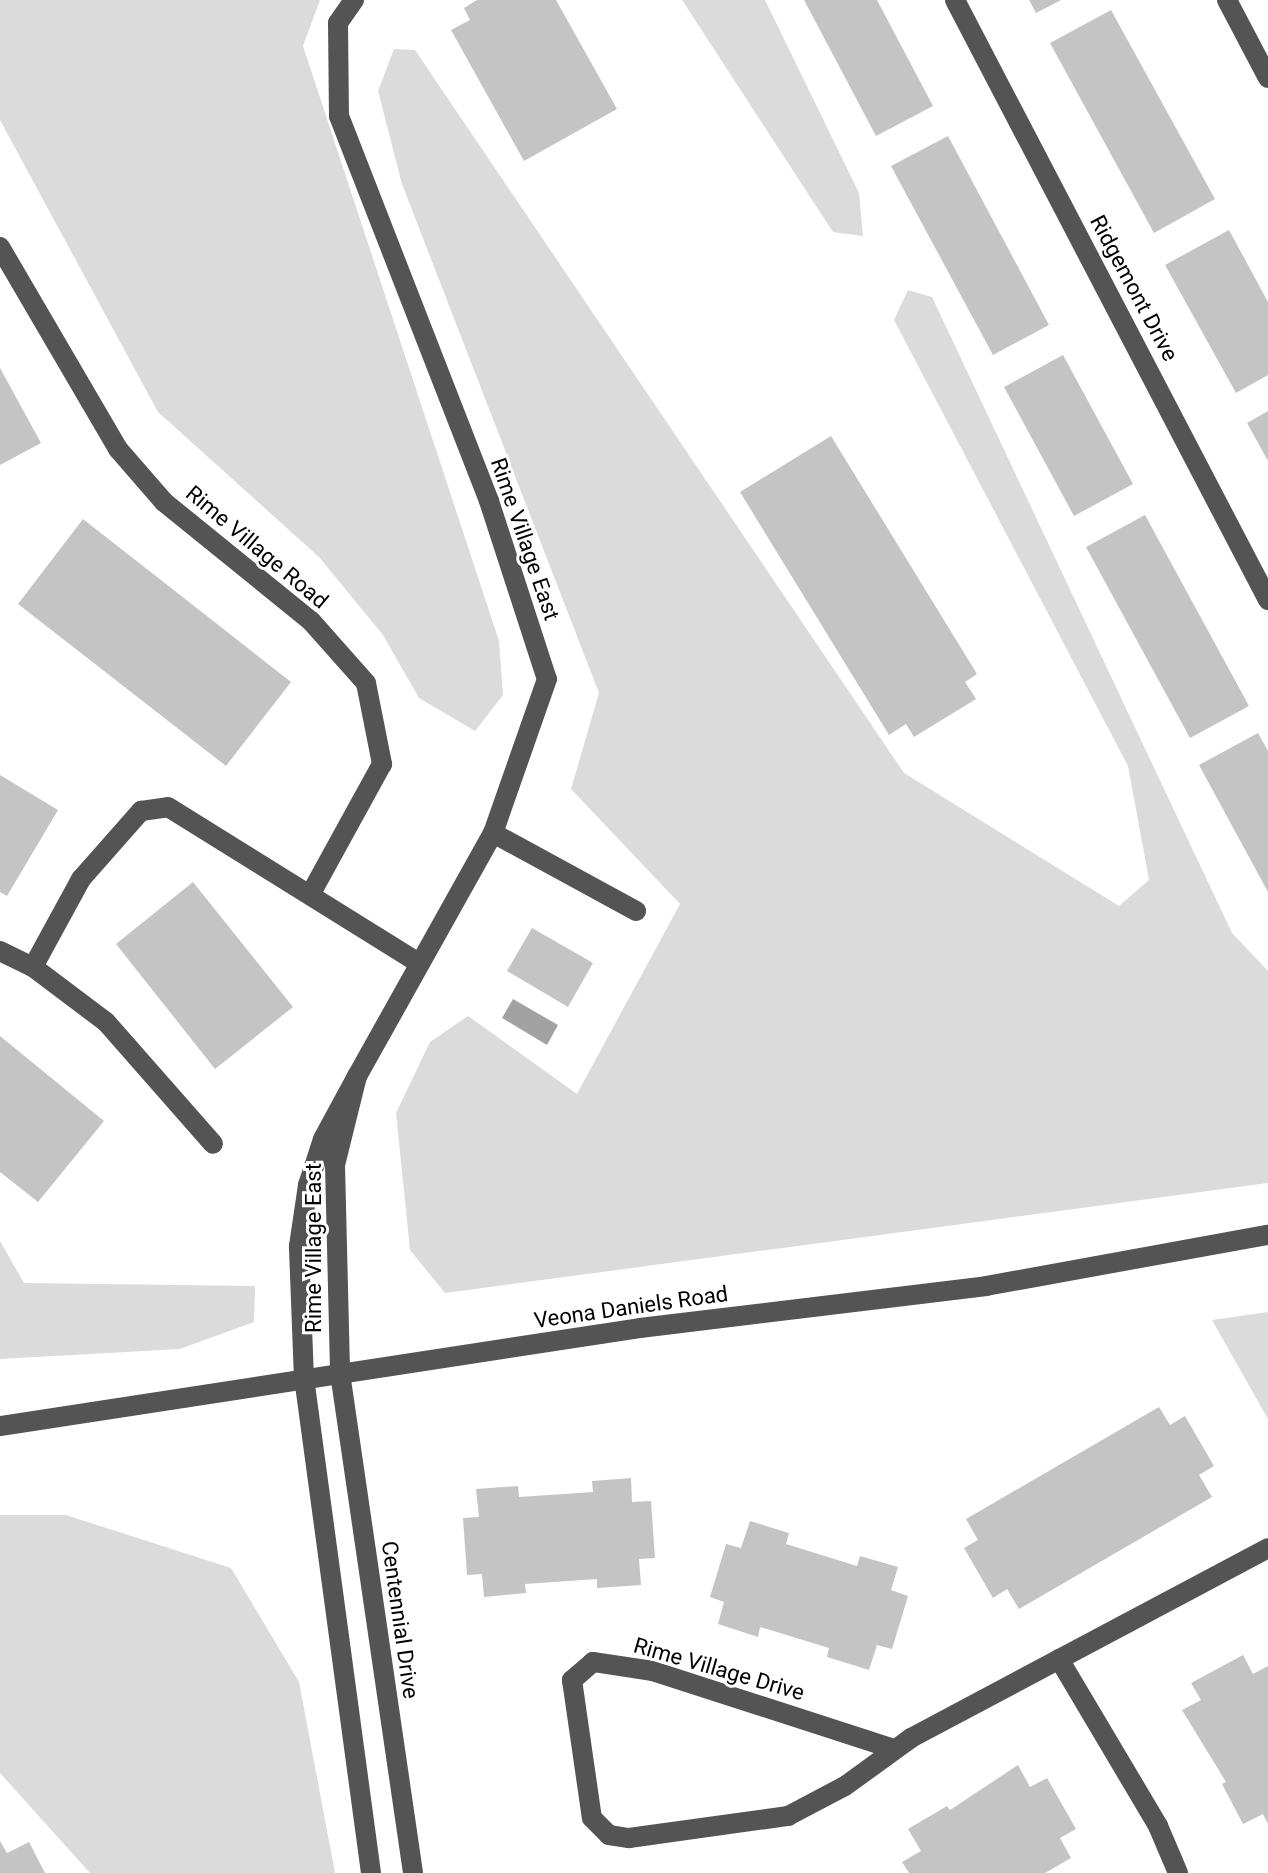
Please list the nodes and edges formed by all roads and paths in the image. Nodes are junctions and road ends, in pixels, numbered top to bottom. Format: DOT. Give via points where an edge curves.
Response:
graph roads {
  1 [pos="354,0"];
  2 [pos="955,0"];
  3 [pos="1227,0"];
  4 [pos="1268,78"];
  5 [pos="0,247"];
  6 [pos="1268,600"];
  7 [pos="493,833"];
  8 [pos="310,895"];
  9 [pos="636,911"];
  10 [pos="0,951"];
  11 [pos="417,962"];
  12 [pos="33,967"];
  13 [pos="357,1076"];
  14 [pos="213,1144"];
  15 [pos="1268,1235"];
  16 [pos="340,1373"];
  17 [pos="304,1379"];
  18 [pos="0,1426"];
  19 [pos="1268,1548"];
  20 [pos="1059,1659"];
  21 [pos="894,1749"];
  22 [pos="371,1873"];
  23 [pos="413,1873"];
  24 [pos="1178,1873"];
  1 -- 7 [label="street, Rime Village East" via="338,23 339,116 489,501 547,679"];
  2 -- 6 [label="street, Ridgemont Drive"];
  3 -- 4 [label="street"];
  5 -- 8 [label="street, Rime Village Road" via="118,449 164,502 311,621 366,683 382,764"];
  7 -- 9 [label="street"];
  7 -- 11 [label="street, Rime Village East"];
  8 -- 11 [label="street"];
  8 -- 12 [label="street" via="168,807 141,811 81,879"];
  10 -- 12 [label="street"];
  11 -- 13 [label="street, Rime Village East"];
  12 -- 14 [label="street" via="106,1022"];
  13 -- 16 [label="street, Rime Village East" via="335,1165"];
  13 -- 17 [label="street, Rime Village East" via="323,1139 308,1185 299,1246"];
  15 -- 16 [label="street, Veona Daniels Road" via="986,1286 640,1328"];
  16 -- 17 [label="street, Veona Daniels Road"];
  16 -- 23 [label="street, Centennial Drive"];
  17 -- 18 [label="street, Veona Daniels Road"];
  17 -- 22 [label="street"];
  19 -- 20 [label="street, Rime Village Drive"];
  20 -- 21 [label="street, Rime Village Drive"];
  20 -- 24 [label="street" via="1158,1826"];
  21 -- 21 [label="street, Rime Village Drive" via="845,1786 788,1816 629,1838 609,1835 592,1818 572,1680 593,1662 653,1671"];
}
